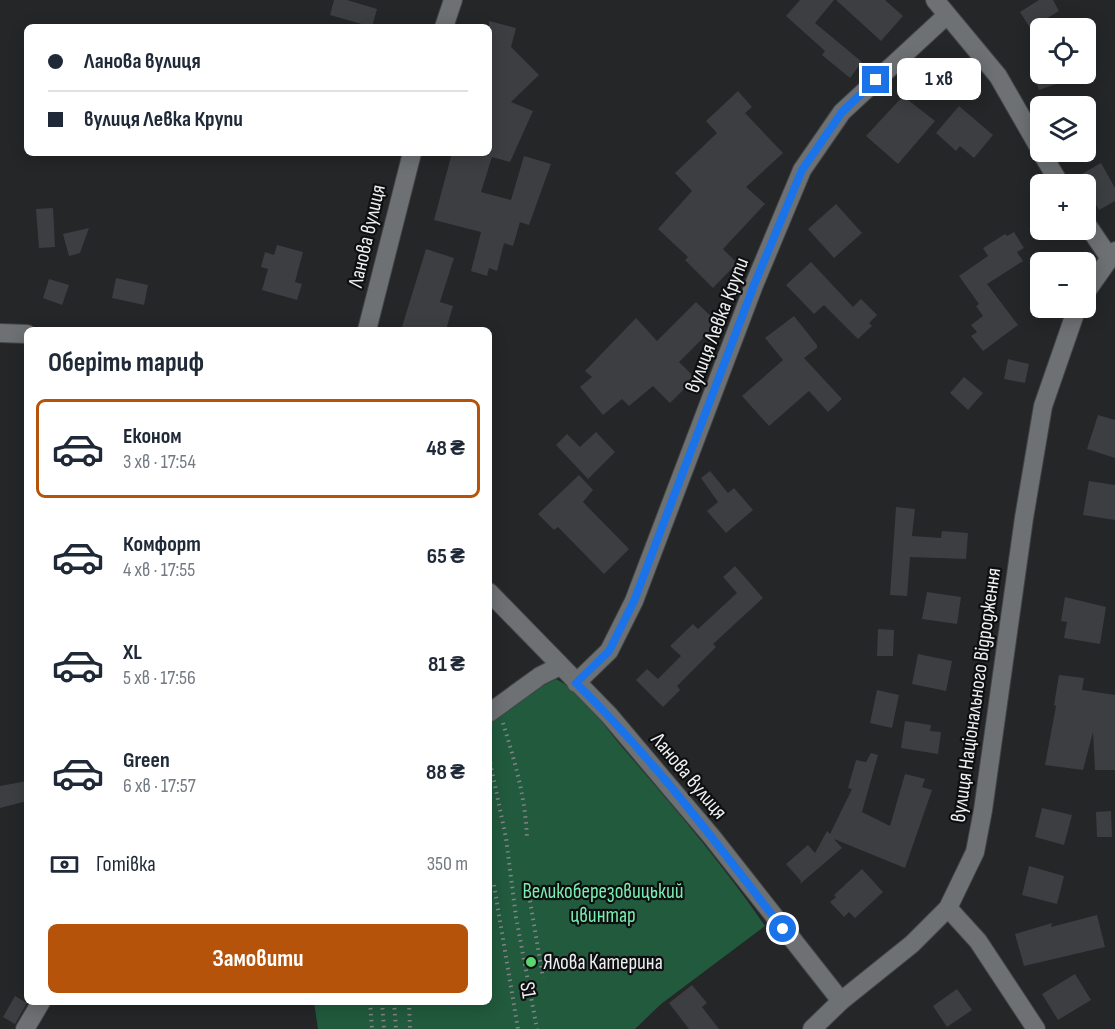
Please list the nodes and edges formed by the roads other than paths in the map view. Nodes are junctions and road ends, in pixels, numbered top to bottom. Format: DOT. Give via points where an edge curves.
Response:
graph roads {
  1 [pos="453,0"];
  2 [pos="935,0"];
  3 [pos="947,15"];
  4 [pos="445,24"];
  5 [pos="1030,132"];
  6 [pos="411,156"];
  7 [pos="1096,235"];
  8 [pos="1112,254"];
  9 [pos="1096,277"];
  10 [pos="1074,318"];
  11 [pos="369,327"];
  12 [pos="0,333"];
  13 [pos="24,334"];
  14 [pos="492,595"];
  15 [pos="560,666"];
  16 [pos="576,683"];
  17 [pos="496,718"];
  18 [pos="948,908"];
  19 [pos="841,1001"];
  20 [pos="39,1005"];
  21 [pos="24,1029"];
  22 [pos="813,1029"];
  23 [pos="1036,1029"];
  1 -- 4 [label="street"];
  2 -- 3 [label="street"];
  3 -- 5 [label="street" via="998,76"];
  3 -- 16 [label="street, вулиця Левка Крупи" via="842,112 802,170 634,601 609,651"];
  6 -- 11 [label="street, Ланова вулиця"];
  7 -- 8 [label="street"];
  8 -- 9 [label="street"];
  10 -- 18 [label="street, вулиця Національного Відродження" via="1043,406 975,852"];
  12 -- 13 [label="street"];
  14 -- 15 [label="street, Ланова вулиця"];
  15 -- 16 [label="street, Ланова вулиця"];
  15 -- 17 [label="street" via="540,676"];
  16 -- 19 [label="street, Ланова вулиця" via="609,715 712,837"];
  18 -- 19 [label="street, вулиця Національного Відродження" via="912,944"];
  18 -- 23 [label="street" via="978,941"];
  19 -- 22 [label="street, вулиця Національного Відродження"];
  20 -- 21 [label="street"];
}
